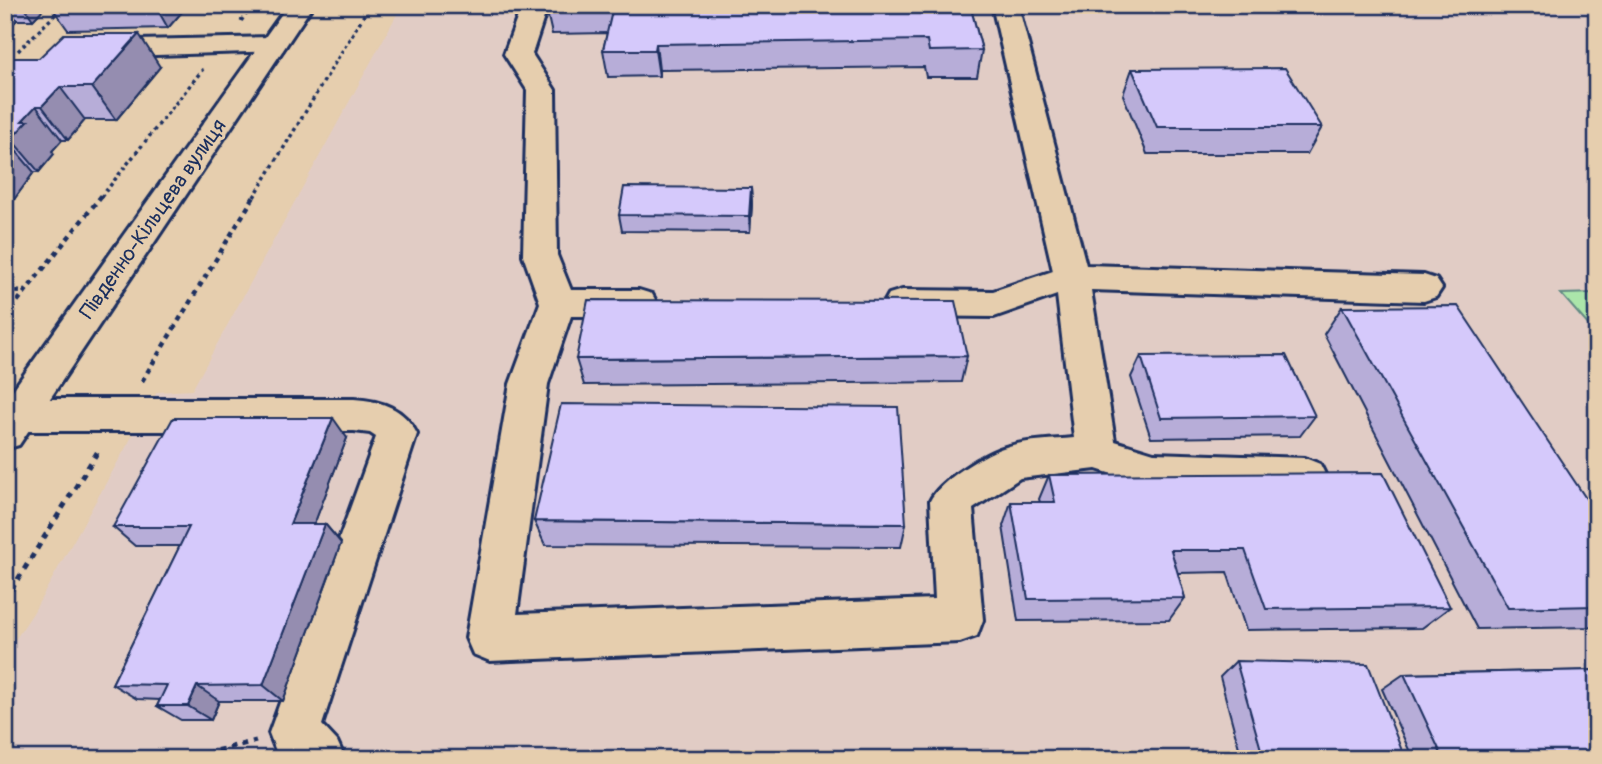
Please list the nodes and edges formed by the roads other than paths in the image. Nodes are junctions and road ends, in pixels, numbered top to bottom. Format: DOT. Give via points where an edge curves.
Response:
graph roads {
  1 [pos="301,5"];
  2 [pos="536,5"];
  3 [pos="1005,5"];
  4 [pos="273,46"];
  5 [pos="10,64"];
  6 [pos="1072,277"];
  7 [pos="1424,288"];
  8 [pos="558,303"];
  9 [pos="680,303"];
  10 [pos="871,303"];
  11 [pos="12,424"];
  12 [pos="1096,453"];
  13 [pos="1312,476"];
  14 [pos="307,746"];
  1 -- 4 [label="main road, Південно-Кільцева вулиця"];
  2 -- 8 [label="main road" via="518,54 541,90 540,255"];
  3 -- 6 [label="main road"];
  4 -- 5 [label="main road" via="91,49 58,63 42,76"];
  4 -- 11 [label="main road, Південно-Кільцева вулиця"];
  6 -- 7 [label="main road"];
  6 -- 10 [label="main road" via="994,303"];
  6 -- 12 [label="main road"];
  8 -- 9 [label="main road"];
  8 -- 12 [label="main road" via="529,384 490,638 960,620 951,501 1011,462"];
  11 -- 14 [label="main road" via="122,414 370,416 392,426 397,434"];
  12 -- 13 [label="main road" via="1154,470"];
}
